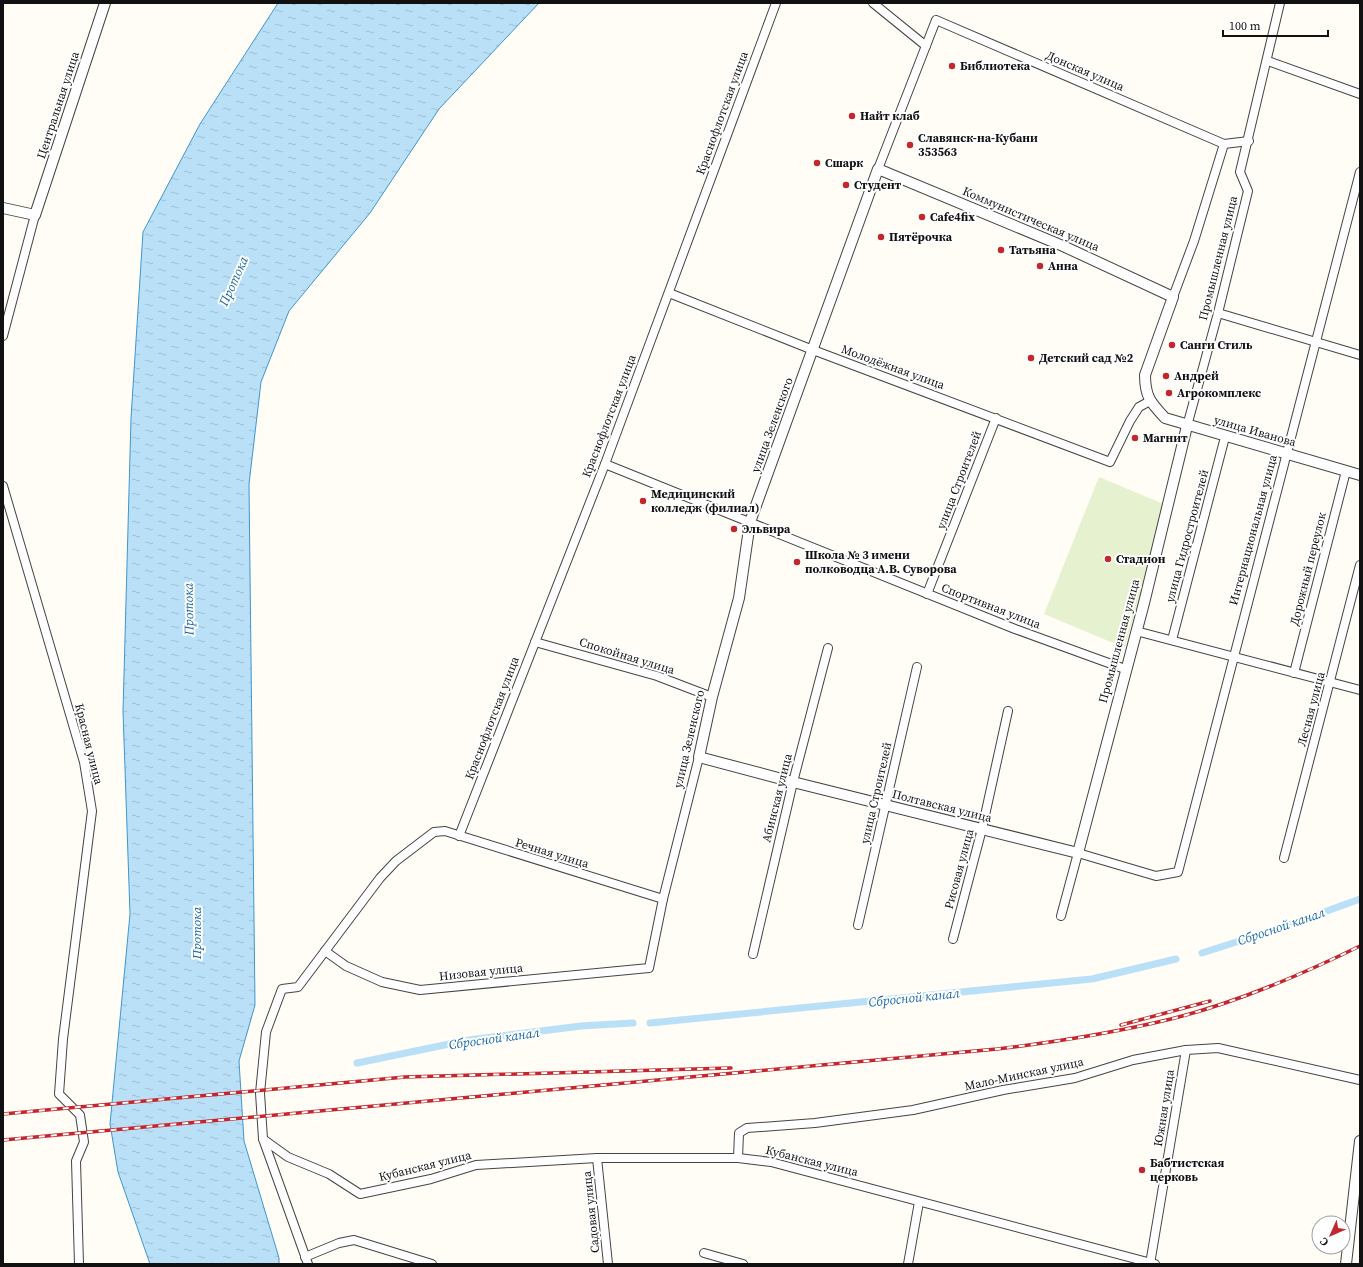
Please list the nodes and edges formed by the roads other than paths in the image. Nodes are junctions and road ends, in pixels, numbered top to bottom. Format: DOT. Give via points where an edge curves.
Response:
graph roads {
  1 [pos="105,3"];
  2 [pos="776,3"];
  3 [pos="873,3"];
  4 [pos="1280,3"];
  5 [pos="936,20"];
  6 [pos="926,46"];
  7 [pos="1268,61"];
  8 [pos="1360,94"];
  9 [pos="1249,141"];
  10 [pos="1224,144"];
  11 [pos="878,169"];
  12 [pos="1360,172"];
  13 [pos="3,208"];
  14 [pos="35,215"];
  15 [pos="668,293"];
  16 [pos="1173,297"];
  17 [pos="1218,313"];
  18 [pos="3,336"];
  19 [pos="1315,342"];
  20 [pos="813,350"];
  21 [pos="1360,355"];
  22 [pos="1150,401"];
  23 [pos="996,418"];
  24 [pos="1187,426"];
  25 [pos="1225,437"];
  26 [pos="1286,453"];
  27 [pos="605,464"];
  28 [pos="1346,471"];
  29 [pos="1360,475"];
  30 [pos="3,486"];
  31 [pos="750,522"];
  32 [pos="1360,565"];
  33 [pos="927,594"];
  34 [pos="1136,631"];
  35 [pos="1172,640"];
  36 [pos="535,642"];
  37 [pos="828,648"];
  38 [pos="1233,657"];
  39 [pos="917,668"];
  40 [pos="1125,669"];
  41 [pos="1294,673"];
  42 [pos="1330,682"];
  43 [pos="1360,690"];
  44 [pos="712,697"];
  45 [pos="1008,711"];
  46 [pos="699,757"];
  47 [pos="793,782"];
  48 [pos="885,805"];
  49 [pos="982,829"];
  50 [pos="459,836"];
  51 [pos="1078,853"];
  52 [pos="1284,858"];
  53 [pos="1178,872"];
  54 [pos="663,899"];
  55 [pos="1061,916"];
  56 [pos="858,925"];
  57 [pos="953,939"];
  58 [pos="325,951"];
  59 [pos="753,954"];
  60 [pos="649,968"];
  61 [pos="1186,1050"];
  62 [pos="1360,1080"];
  63 [pos="263,1139"];
  64 [pos="1360,1141"];
  65 [pos="597,1158"];
  66 [pos="738,1158"];
  67 [pos="919,1202"];
  68 [pos="704,1253"];
  69 [pos="307,1260"];
  70 [pos="79,1264"];
  71 [pos="432,1264"];
  72 [pos="608,1264"];
  73 [pos="744,1264"];
  74 [pos="908,1264"];
  75 [pos="1152,1264"];
  76 [pos="1346,1264"];
  1 -- 14 [label="street, Центральная улица"];
  2 -- 15 [label="street, Краснофлотская улица"];
  3 -- 6 [label="street"];
  4 -- 7 [label="street, Промышленная улица"];
  5 -- 6 [label="street, улица Зеленского"];
  5 -- 10 [label="street, Донская улица"];
  6 -- 11 [label="street, улица Зеленского"];
  7 -- 8 [label="street"];
  7 -- 9 [label="street, Промышленная улица"];
  9 -- 10 [label="street"];
  9 -- 17 [label="street, Промышленная улица" via="1240,172 1248,191"];
  10 -- 16 [label="street, Промышленная улица"];
  11 -- 16 [label="street, Коммунистическая улица" via="1063,246"];
  11 -- 20 [label="street, улица Зеленского"];
  12 -- 19 [label="street, Интернациональная улица"];
  13 -- 14 [label="street"];
  14 -- 18 [label="street"];
  15 -- 20 [label="street, Молодёжная улица"];
  15 -- 27 [label="street, Краснофлотская улица"];
  16 -- 22 [label="street, Промышленная улица" via="1145,376"];
  17 -- 19 [label="street"];
  17 -- 24 [label="street, Промышленная улица"];
  19 -- 21 [label="street"];
  19 -- 26 [label="street, Интернациональная улица"];
  20 -- 23 [label="street, Молодёжная улица"];
  20 -- 31 [label="street, улица Зеленского"];
  22 -- 23 [label="street, Молодёжная улица" via="1139,407 1110,462"];
  22 -- 24 [label="street, улица Иванова" via="1165,418"];
  23 -- 33 [label="street, улица Строителей"];
  24 -- 25 [label="street, улица Иванова"];
  24 -- 34 [label="street, Промышленная улица"];
  25 -- 26 [label="street, улица Иванова"];
  25 -- 35 [label="street, улица Гидростроителей"];
  26 -- 28 [label="street, улица Иванова"];
  26 -- 38 [label="street, Интернациональная улица"];
  27 -- 31 [label="street, Спортивная улица"];
  27 -- 36 [label="street, Краснофлотская улица"];
  28 -- 29 [label="street, улица Иванова"];
  28 -- 41 [label="street, Дорожный переулок"];
  30 -- 70 [label="street, Красная улица" via="84,762 92,811 63,1039 60,1094 80,1115 84,1142 76,1161"];
  31 -- 33 [label="street, Спортивная улица"];
  31 -- 44 [label="street, улица Зеленского" via="739,598"];
  32 -- 42 [label="street, Лесная улица"];
  33 -- 40 [label="street, Спортивная улица"];
  34 -- 35 [label="street"];
  34 -- 40 [label="street, Промышленная улица"];
  35 -- 38 [label="street"];
  36 -- 44 [label="street, Спокойная улица" via="657,676"];
  36 -- 50 [label="street, Краснофлотская улица"];
  37 -- 47 [label="street, Абинская улица"];
  38 -- 41 [label="street"];
  38 -- 53 [label="street, Интернациональная улица"];
  39 -- 48 [label="street, улица Строителей"];
  40 -- 51 [label="street, Промышленная улица"];
  41 -- 42 [label="street"];
  42 -- 43 [label="street"];
  42 -- 52 [label="street, Лесная улица"];
  44 -- 46 [label="street, улица Зеленского"];
  45 -- 49 [label="street, Рисовая улица"];
  46 -- 47 [label="street, Полтавская улица"];
  46 -- 54 [label="street, улица Зеленского"];
  47 -- 48 [label="street, Полтавская улица"];
  47 -- 59 [label="street, Абинская улица"];
  48 -- 49 [label="street, Полтавская улица"];
  48 -- 56 [label="street, улица Строителей"];
  49 -- 51 [label="street, Полтавская улица"];
  49 -- 57 [label="street, Рисовая улица"];
  50 -- 54 [label="street, Речная улица"];
  50 -- 58 [label="street, Речная улица" via="445,831 434,832 391,867"];
  51 -- 53 [label="street, Полтавская улица" via="1156,876"];
  51 -- 55 [label="street, Промышленная улица"];
  54 -- 60 [label="street, улица Зеленского"];
  58 -- 60 [label="street, Низовая улица" via="346,966 382,982 420,990"];
  58 -- 63 [label="street" via="298,987 282,989 266,1032 260,1093"];
  61 -- 62 [label="street, Мало-Минская улица" via="1218,1048"];
  61 -- 66 [label="street, Мало-Минская улица" via="1133,1060 1075,1078 1003,1090 913,1110 815,1123 747,1128 739,1133"];
  61 -- 75 [label="street, Южная улица"];
  63 -- 65 [label="street, Кубанская улица" via="288,1157 329,1174 360,1194 431,1179 476,1165"];
  63 -- 69 [label="street"];
  64 -- 76 [label="street"];
  65 -- 66 [label="street, Кубанская улица"];
  65 -- 72 [label="street, Садовая улица"];
  66 -- 67 [label="street, Кубанская улица" via="771,1162"];
  67 -- 74 [label="street"];
  67 -- 75 [label="street, Кубанская улица"];
  68 -- 73 [label="street"];
  69 -- 71 [label="street" via="339,1243 354,1240"];
}
